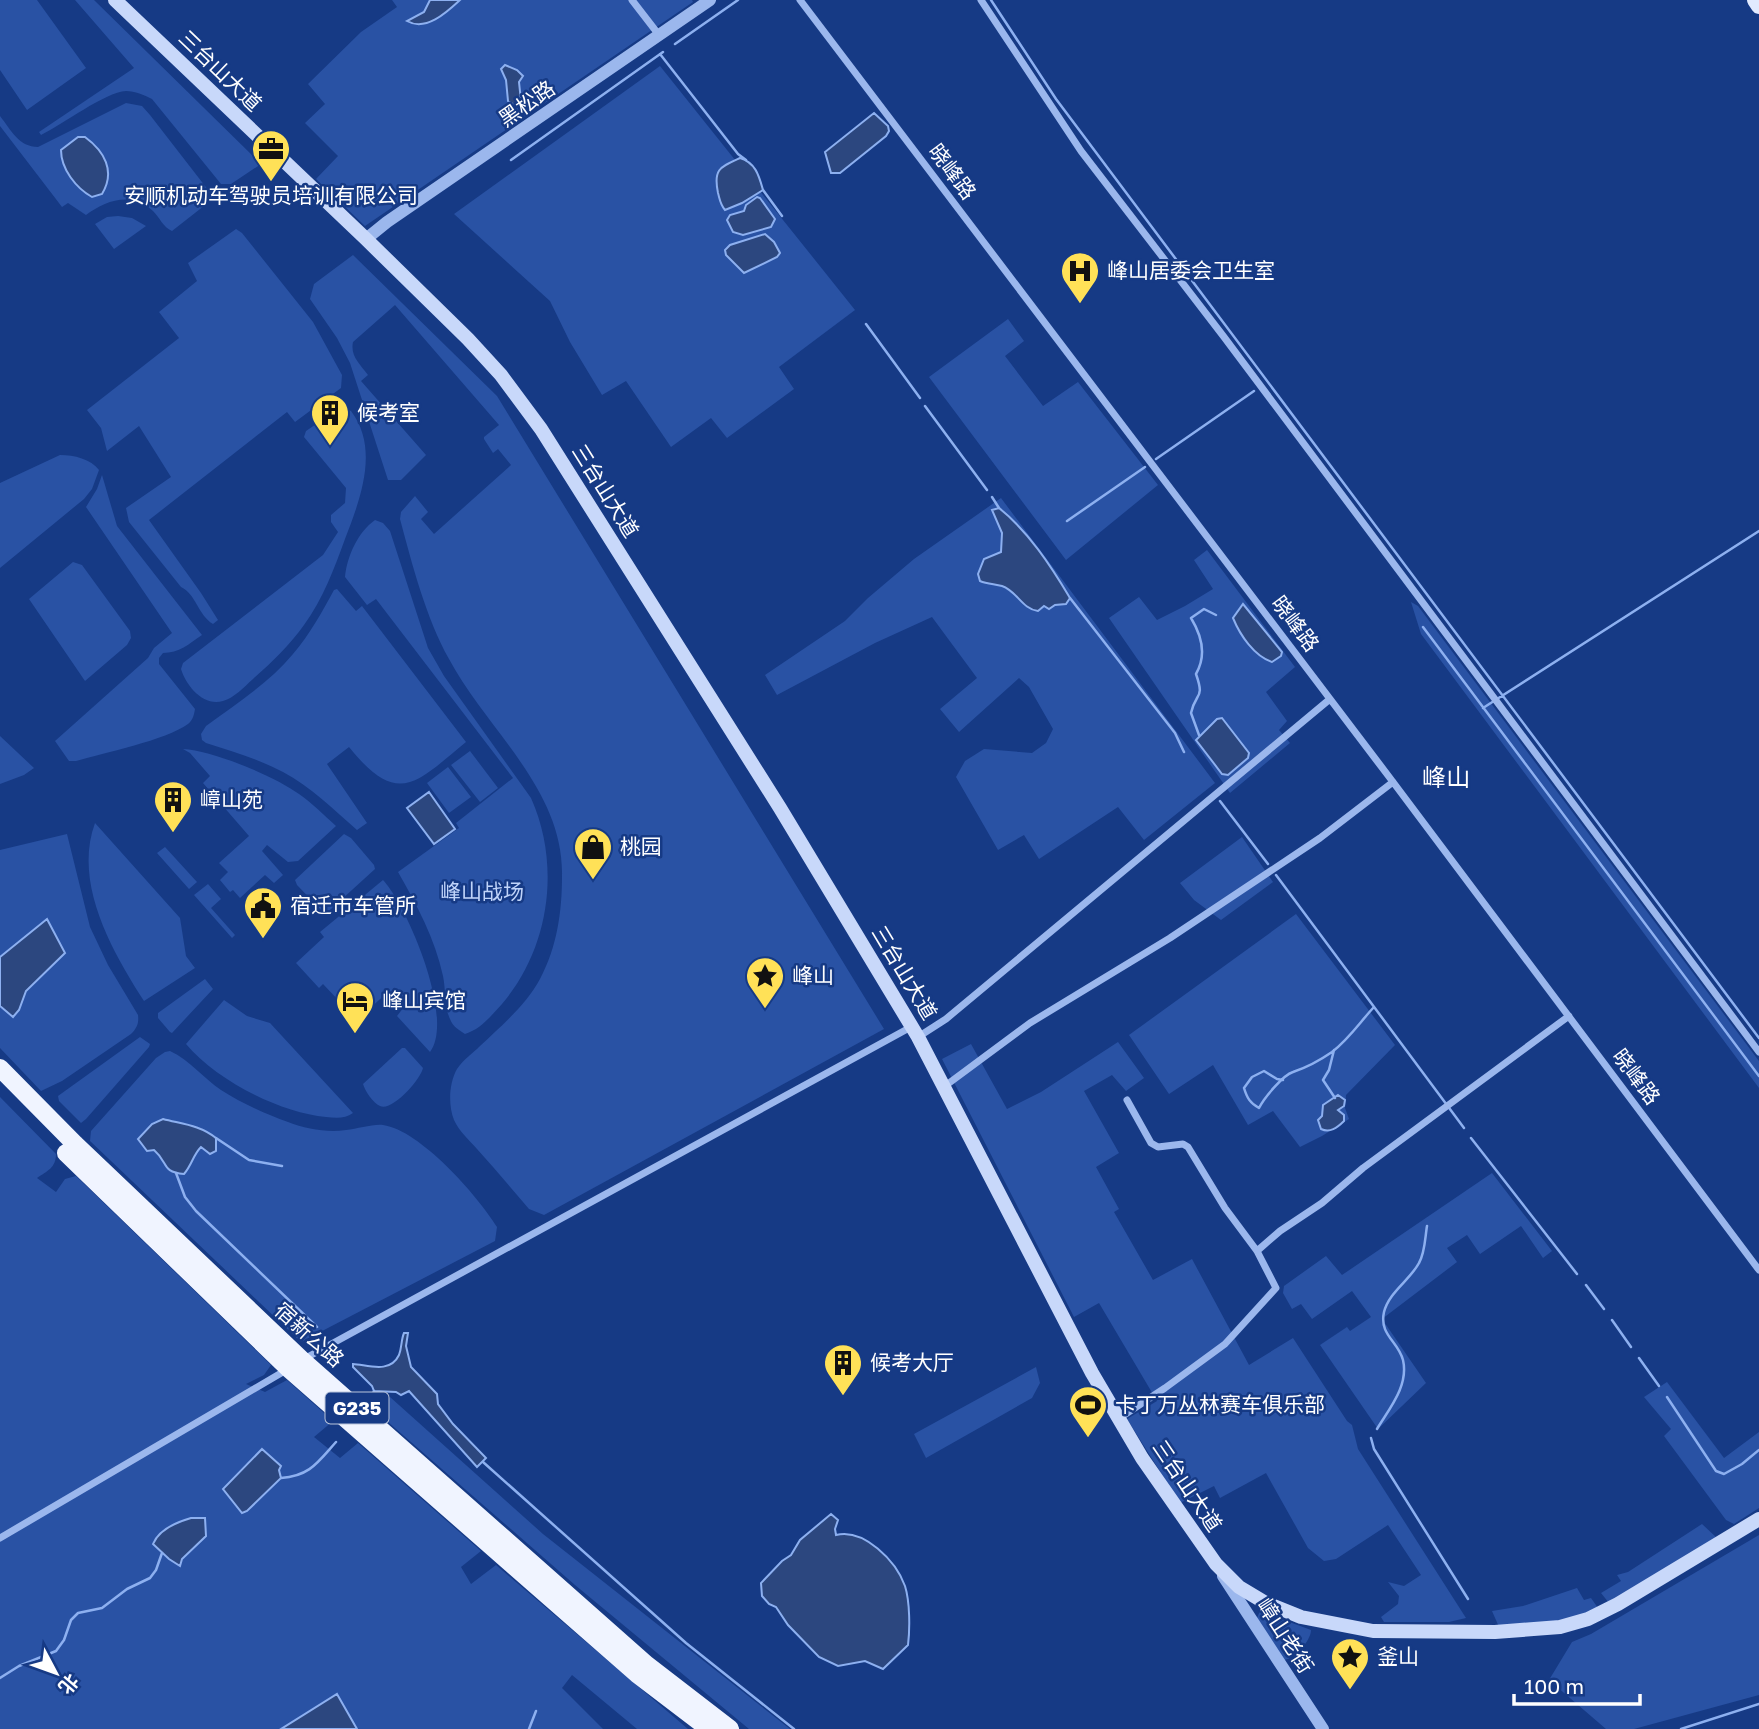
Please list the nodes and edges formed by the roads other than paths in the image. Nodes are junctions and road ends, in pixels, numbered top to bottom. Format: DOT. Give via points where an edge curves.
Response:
graph roads {
  1 [pos="115,0"];
  2 [pos="632,0"];
  3 [pos="710,0"];
  4 [pos="800,0"];
  5 [pos="981,0"];
  6 [pos="1755,0"];
  7 [pos="1759,6"];
  8 [pos="659,35"];
  9 [pos="366,239"];
  10 [pos="1330,699"];
  11 [pos="1394,782"];
  12 [pos="1569,1016"];
  13 [pos="915,1032"];
  14 [pos="1759,1052"];
  15 [pos="0,1068"];
  16 [pos="0,1085"];
  17 [pos="944,1086"];
  18 [pos="1127,1100"];
  19 [pos="1257,1251"];
  20 [pos="1759,1270"];
  21 [pos="295,1364"];
  22 [pos="1118,1419"];
  23 [pos="1759,1518"];
  24 [pos="0,1538"];
  25 [pos="1216,1564"];
  26 [pos="709,1729"];
  27 [pos="730,1729"];
  28 [pos="1323,1729"];
  1 -- 9 [label="main road, 三台山大道"];
  2 -- 8 [label="street"];
  3 -- 8 [label="street, 黑松路"];
  4 -- 10 [label="street, 晓峰路"];
  5 -- 14 [label="street" via="1081,151"];
  6 -- 7 [label="main road"];
  8 -- 9 [label="street, 黑松路"];
  9 -- 13 [label="main road, 三台山大道" via="468,340 541,429"];
  10 -- 11 [label="street, 晓峰路"];
  10 -- 13 [label="street" via="946,1019"];
  11 -- 12 [label="street, 晓峰路"];
  11 -- 17 [label="street" via="1320,838 1170,938 1030,1023"];
  12 -- 19 [label="street"];
  12 -- 20 [label="street, 晓峰路"];
  13 -- 17 [label="main road, 三台山大道"];
  13 -- 21 [label="street"];
  15 -- 21 [label="highway, 宿新公路 / G235"];
  16 -- 21 [label="highway, 宿新公路 / G235"];
  17 -- 22 [label="main road, 三台山大道"];
  18 -- 19 [label="street" via="1157,1147 1188,1147"];
  19 -- 22 [label="street" via="1275,1283 1273,1293 1225,1344"];
  21 -- 24 [label="street"];
  21 -- 26 [label="highway, 宿新公路 / G235" via="637,1674"];
  21 -- 27 [label="highway, 宿新公路 / G235" via="647,1665"];
  22 -- 25 [label="main road, 三台山大道"];
  23 -- 25 [label="main road, 三台山大道" via="1618,1604 1560,1627 1411,1632 1328,1623 1264,1602 1239,1587"];
  25 -- 28 [label="street, 嶂山老街"];
}
